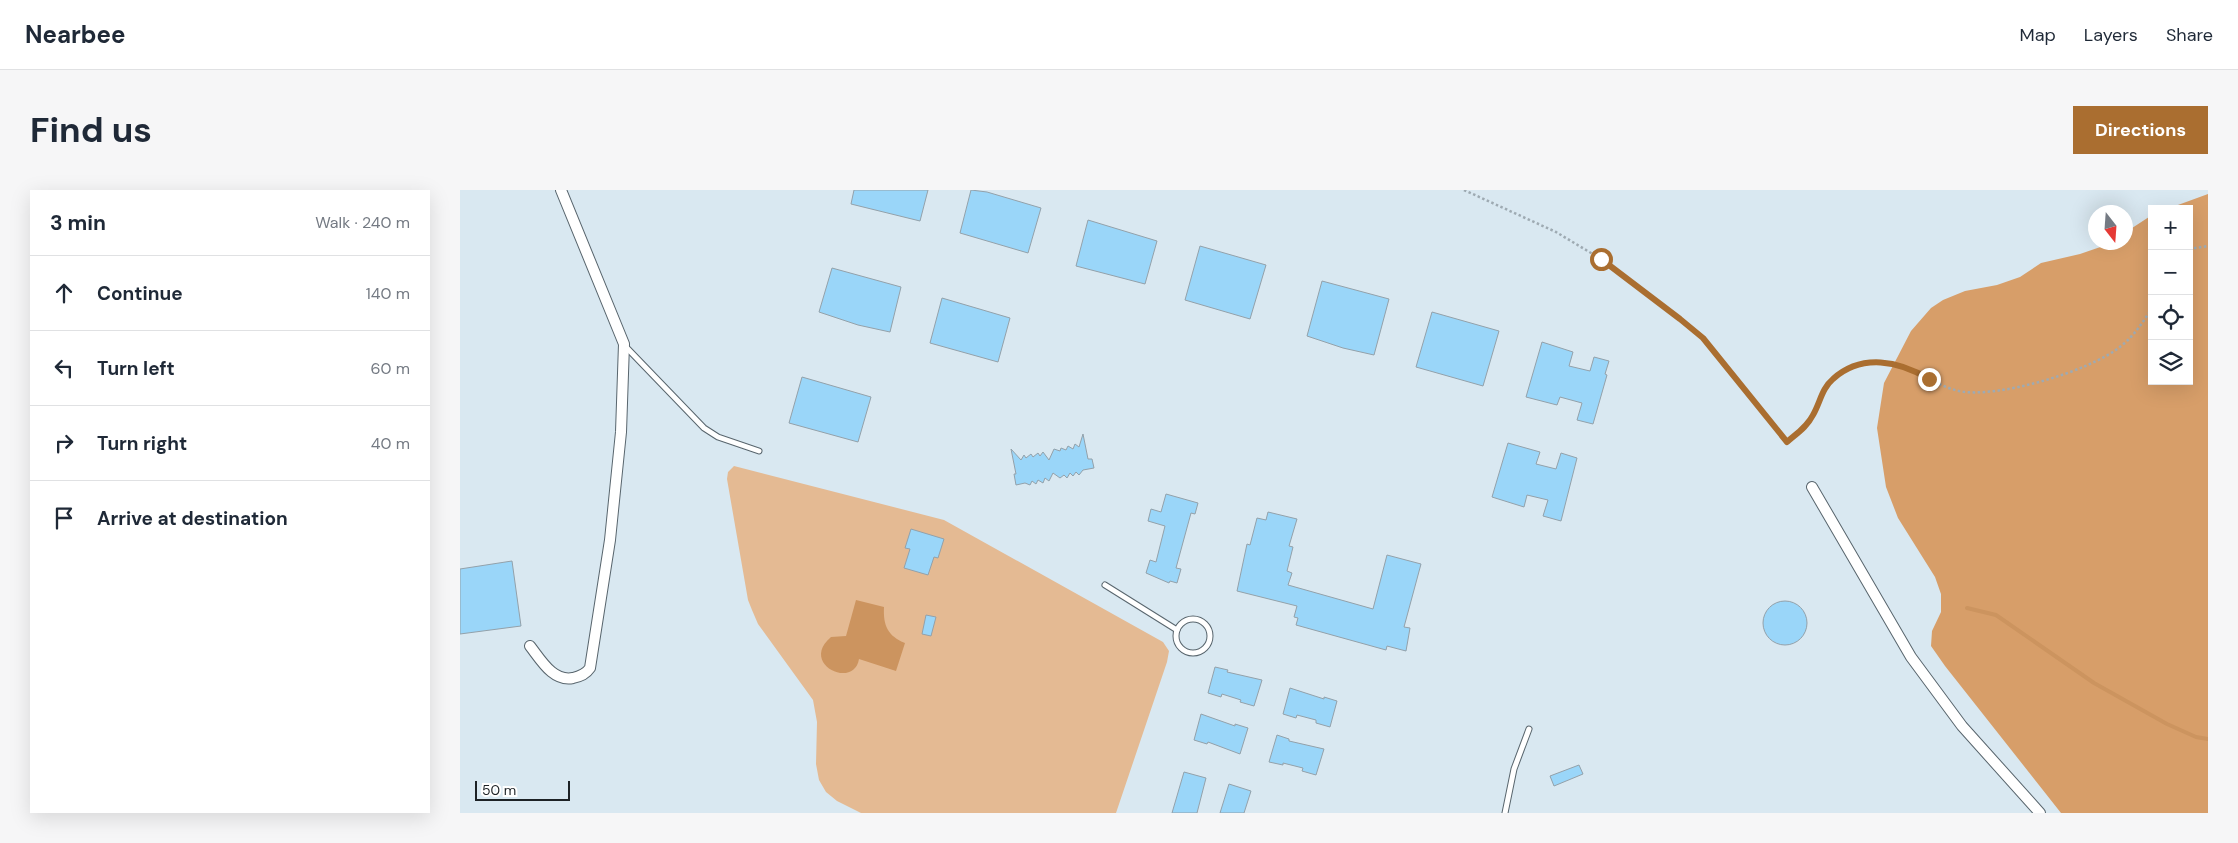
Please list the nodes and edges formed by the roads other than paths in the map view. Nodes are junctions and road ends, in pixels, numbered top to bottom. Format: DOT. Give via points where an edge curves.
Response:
graph roads {
  1 [pos="561,190"];
  2 [pos="624,344"];
  3 [pos="759,451"];
  4 [pos="1812,487"];
  5 [pos="1105,585"];
  6 [pos="1177,630"];
  7 [pos="530,646"];
  8 [pos="1529,729"];
  9 [pos="1505,813"];
  10 [pos="2040,813"];
  1 -- 2 [label="street"];
  2 -- 3 [label="lane" via="704,428 718,437"];
  2 -- 7 [label="street" via="621,432 610,540 590,668 578,677 560,677"];
  4 -- 10 [label="street" via="1911,657 1962,726"];
  5 -- 6 [label="lane"];
  6 -- 6 [label="lane" via="1176,641 1186,652 1202,651 1209,641 1208,629 1200,621 1183,622"];
  8 -- 9 [label="lane" via="1514,768"];
}
